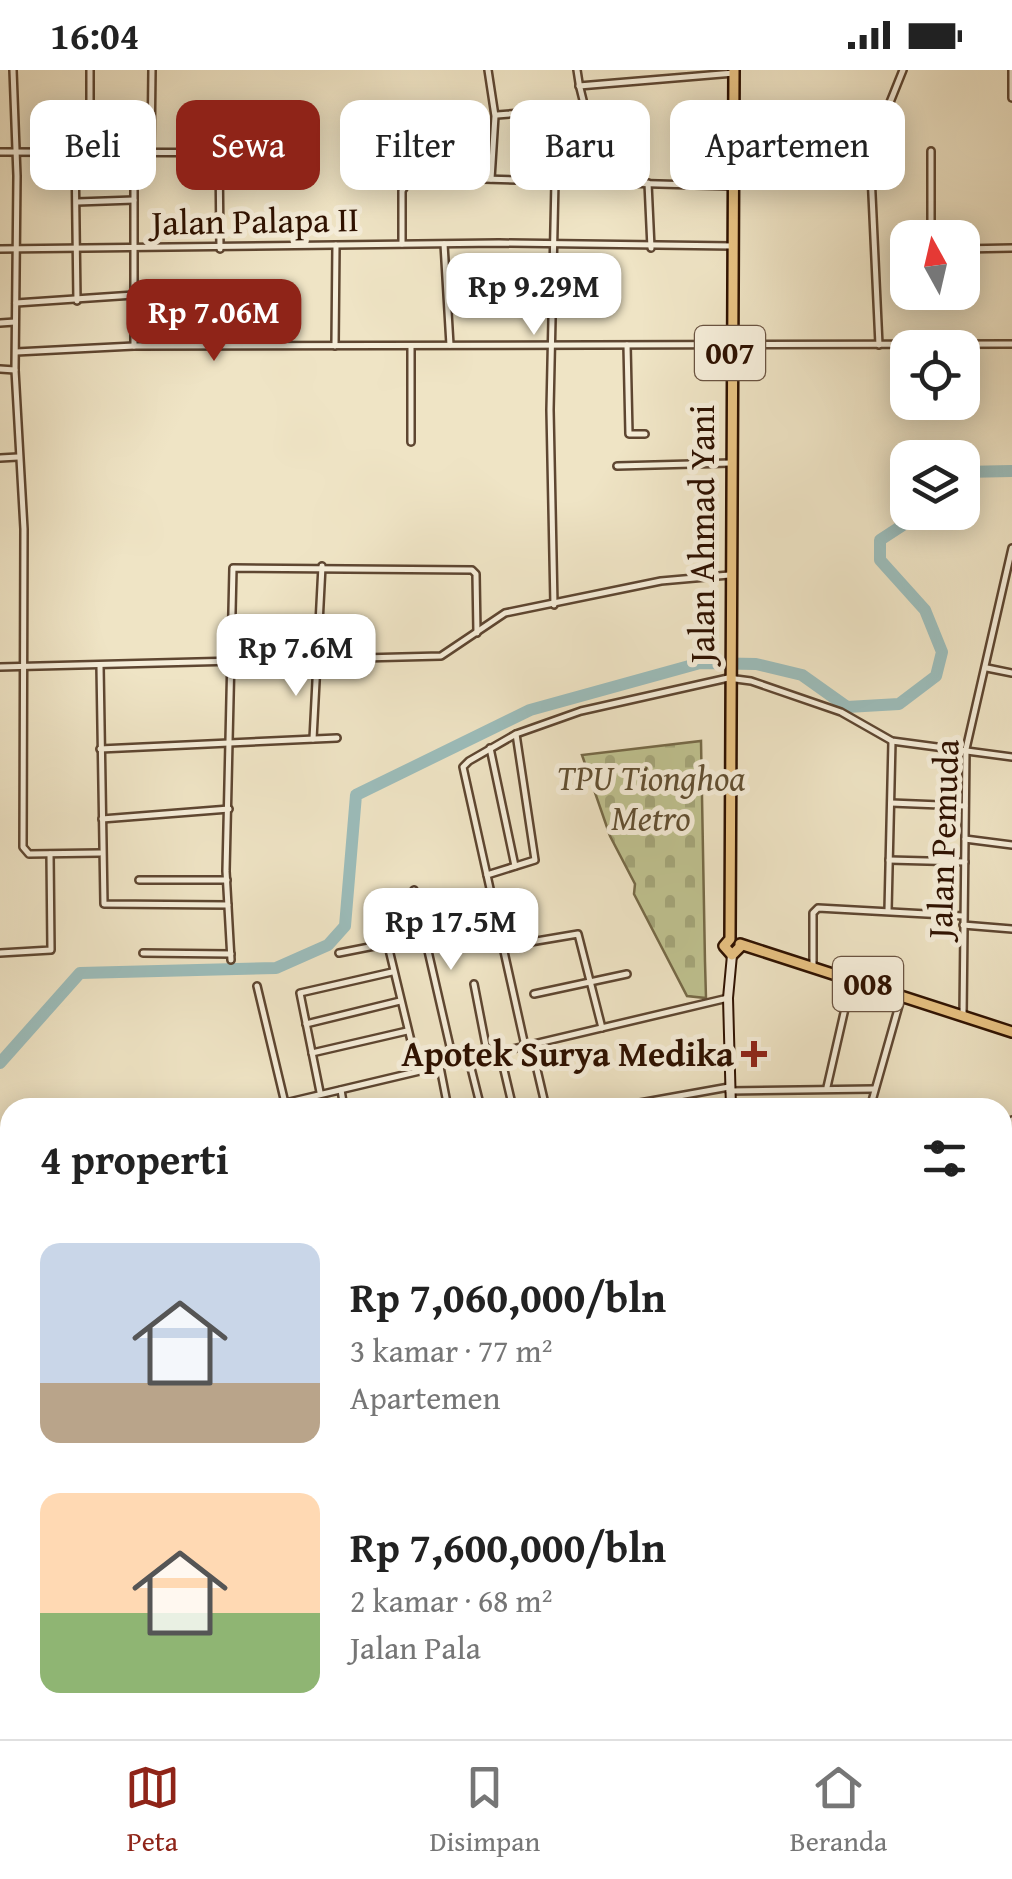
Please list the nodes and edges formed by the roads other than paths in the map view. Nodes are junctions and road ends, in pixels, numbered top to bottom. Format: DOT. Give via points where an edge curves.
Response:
graph roads {
  1 [pos="13,70"];
  2 [pos="90,70"];
  3 [pos="152,70"];
  4 [pos="488,70"];
  5 [pos="576,70"];
  6 [pos="903,70"];
  7 [pos="1012,70"];
  8 [pos="734,72"];
  9 [pos="579,86"];
  10 [pos="1012,98"];
  11 [pos="90,100"];
  12 [pos="152,100"];
  13 [pos="582,100"];
  14 [pos="733,100"];
  15 [pos="891,100"];
  16 [pos="510,115"];
  17 [pos="496,116"];
  18 [pos="931,151"];
  19 [pos="0,152"];
  20 [pos="16,152"];
  21 [pos="30,152"];
  22 [pos="491,179"];
  23 [pos="510,180"];
  24 [pos="77,190"];
  25 [pos="134,190"];
  26 [pos="219,190"];
  27 [pos="555,190"];
  28 [pos="648,190"];
  29 [pos="730,190"];
  30 [pos="872,190"];
  31 [pos="134,200"];
  32 [pos="77,202"];
  33 [pos="932,220"];
  34 [pos="402,244"];
  35 [pos="444,244"];
  36 [pos="555,245"];
  37 [pos="336,246"];
  38 [pos="732,246"];
  39 [pos="133,248"];
  40 [pos="651,248"];
  41 [pos="1012,248"];
  42 [pos="0,249"];
  43 [pos="17,249"];
  44 [pos="77,249"];
  45 [pos="220,249"];
  46 [pos="980,249"];
  47 [pos="134,295"];
  48 [pos="77,301"];
  49 [pos="16,302"];
  50 [pos="0,322"];
  51 [pos="16,322"];
  52 [pos="1012,344"];
  53 [pos="552,345"];
  54 [pos="627,345"];
  55 [pos="879,345"];
  56 [pos="134,346"];
  57 [pos="335,346"];
  58 [pos="730,346"];
  59 [pos="450,347"];
  60 [pos="411,348"];
  61 [pos="16,352"];
  62 [pos="0,369"];
  63 [pos="15,370"];
  64 [pos="646,434"];
  65 [pos="411,442"];
  66 [pos="18,456"];
  67 [pos="0,458"];
  68 [pos="730,463"];
  69 [pos="617,466"];
  70 [pos="1012,548"];
  71 [pos="322,566"];
  72 [pos="729,575"];
  73 [pos="554,605"];
  74 [pos="477,633"];
  75 [pos="315,660"];
  76 [pos="231,662"];
  77 [pos="100,664"];
  78 [pos="21,667"];
  79 [pos="0,668"];
  80 [pos="986,668"];
  81 [pos="1012,673"];
  82 [pos="728,675"];
  83 [pos="516,734"];
  84 [pos="336,738"];
  85 [pos="314,739"];
  86 [pos="892,742"];
  87 [pos="230,744"];
  88 [pos="490,748"];
  89 [pos="100,749"];
  90 [pos="966,749"];
  91 [pos="1012,757"];
  92 [pos="890,803"];
  93 [pos="965,806"];
  94 [pos="229,809"];
  95 [pos="101,819"];
  96 [pos="965,839"];
  97 [pos="1012,845"];
  98 [pos="100,852"];
  99 [pos="50,853"];
  100 [pos="890,860"];
  101 [pos="965,862"];
  102 [pos="516,866"];
  103 [pos="487,875"];
  104 [pos="140,880"];
  105 [pos="227,880"];
  106 [pos="414,890"];
  107 [pos="228,905"];
  108 [pos="379,908"];
  109 [pos="888,911"];
  110 [pos="964,916"];
  111 [pos="964,925"];
  112 [pos="1012,930"];
  113 [pos="426,936"];
  114 [pos="730,939"];
  115 [pos="388,945"];
  116 [pos="741,946"];
  117 [pos="501,947"];
  118 [pos="143,953"];
  119 [pos="338,953"];
  120 [pos="0,954"];
  121 [pos="732,956"];
  122 [pos="813,966"];
  123 [pos="392,972"];
  124 [pos="627,974"];
  125 [pos="852,978"];
  126 [pos="590,983"];
  127 [pos="474,984"];
  128 [pos="257,986"];
  129 [pos="534,994"];
  130 [pos="903,994"];
  131 [pos="728,998"];
  132 [pos="400,1001"];
  133 [pos="963,1016"];
  134 [pos="306,1024"];
  135 [pos="602,1028"];
  136 [pos="407,1030"];
  137 [pos="1012,1032"];
  138 [pos="528,1045"];
  139 [pos="500,1052"];
  140 [pos="312,1053"];
  141 [pos="488,1056"];
  142 [pos="469,1060"];
  143 [pos="454,1064"];
  144 [pos="440,1067"];
  145 [pos="418,1070"];
  146 [pos="827,1087"];
  147 [pos="729,1089"];
  148 [pos="874,1089"];
  149 [pos="341,1090"];
  150 [pos="320,1092"];
  151 [pos="281,1098"];
  152 [pos="295,1098"];
  153 [pos="342,1098"];
  154 [pos="446,1098"];
  155 [pos="478,1098"];
  156 [pos="511,1098"];
  157 [pos="543,1098"];
  158 [pos="674,1098"];
  159 [pos="729,1098"];
  160 [pos="872,1098"];
  1 -- 20 [label="street"];
  2 -- 11 [label="street"];
  3 -- 12 [label="street"];
  4 -- 17 [label="street"];
  5 -- 9 [label="street"];
  6 -- 15 [label="street"];
  7 -- 10 [label="street"];
  8 -- 9 [label="street"];
  8 -- 14 [label="main road, Jalan Ahmad Yani / 007"];
  9 -- 13 [label="street"];
  16 -- 17 [label="street"];
  17 -- 22 [label="street"];
  18 -- 33 [label="street"];
  19 -- 20 [label="street"];
  20 -- 21 [label="street"];
  20 -- 43 [label="street"];
  22 -- 23 [label="street"];
  22 -- 34 [label="street" via="408,178"];
  24 -- 32 [label="street"];
  25 -- 31 [label="street"];
  26 -- 45 [label="street"];
  27 -- 36 [label="street"];
  28 -- 40 [label="street"];
  29 -- 38 [label="main road, Jalan Ahmad Yani / 007"];
  30 -- 55 [label="street"];
  31 -- 32 [label="street"];
  31 -- 39 [label="street"];
  32 -- 44 [label="street"];
  34 -- 35 [label="street, Jalan Palapa II"];
  34 -- 37 [label="street, Jalan Palapa II"];
  35 -- 36 [label="street, Jalan Palapa II"];
  35 -- 59 [label="street"];
  36 -- 40 [label="street, Jalan Palapa II"];
  36 -- 53 [label="street"];
  37 -- 45 [label="street, Jalan Palapa II"];
  37 -- 57 [label="street"];
  38 -- 40 [label="street, Jalan Palapa II"];
  38 -- 58 [label="main road, Jalan Ahmad Yani / 007"];
  39 -- 44 [label="street, Jalan Palapa II"];
  39 -- 45 [label="street, Jalan Palapa II"];
  39 -- 47 [label="street"];
  41 -- 46 [label="street"];
  42 -- 43 [label="street, Jalan Palapa II"];
  43 -- 44 [label="street, Jalan Palapa II"];
  43 -- 49 [label="street"];
  44 -- 48 [label="street"];
  47 -- 48 [label="street"];
  47 -- 56 [label="street"];
  48 -- 49 [label="street"];
  49 -- 51 [label="street"];
  50 -- 51 [label="street"];
  51 -- 61 [label="street"];
  52 -- 55 [label="street"];
  53 -- 54 [label="street"];
  53 -- 59 [label="street"];
  53 -- 73 [label="street"];
  54 -- 58 [label="street"];
  54 -- 64 [label="street" via="629,434"];
  55 -- 58 [label="street"];
  56 -- 57 [label="street"];
  56 -- 61 [label="street"];
  57 -- 60 [label="street"];
  58 -- 68 [label="main road, Jalan Ahmad Yani / 007"];
  59 -- 60 [label="street"];
  60 -- 65 [label="street"];
  61 -- 63 [label="street"];
  62 -- 63 [label="street"];
  63 -- 66 [label="street"];
  66 -- 67 [label="street"];
  66 -- 78 [label="street"];
  68 -- 69 [label="street"];
  68 -- 72 [label="main road, Jalan Ahmad Yani / 007"];
  70 -- 80 [label="street, Jalan Pemuda"];
  71 -- 74 [label="street" via="472,570"];
  71 -- 75 [label="street"];
  71 -- 76 [label="street" via="233,568"];
  72 -- 73 [label="street" via="661,581"];
  72 -- 82 [label="main road, Jalan Ahmad Yani / 007"];
  73 -- 74 [label="street" via="505,613"];
  74 -- 75 [label="street" via="441,656"];
  75 -- 76 [label="street"];
  75 -- 85 [label="street"];
  76 -- 77 [label="street"];
  76 -- 87 [label="street"];
  77 -- 78 [label="street"];
  77 -- 89 [label="street"];
  78 -- 79 [label="street"];
  78 -- 99 [label="street" via="23,848"];
  80 -- 81 [label="street"];
  80 -- 90 [label="street, Jalan Pemuda"];
  82 -- 83 [label="street"];
  82 -- 86 [label="street" via="841,712"];
  82 -- 114 [label="main road, Jalan Ahmad Yani / 007"];
  83 -- 88 [label="street"];
  83 -- 102 [label="street" via="535,860"];
  84 -- 85 [label="street"];
  85 -- 87 [label="street"];
  86 -- 90 [label="street"];
  86 -- 92 [label="street"];
  87 -- 89 [label="street"];
  87 -- 94 [label="street"];
  88 -- 102 [label="street"];
  88 -- 103 [label="street" via="464,767"];
  89 -- 95 [label="street"];
  90 -- 91 [label="street"];
  90 -- 93 [label="street, Jalan Pemuda"];
  92 -- 93 [label="street"];
  92 -- 100 [label="street"];
  93 -- 96 [label="street, Jalan Pemuda"];
  94 -- 95 [label="street"];
  94 -- 105 [label="street"];
  95 -- 98 [label="street"];
  96 -- 97 [label="street"];
  96 -- 101 [label="street, Jalan Pemuda"];
  98 -- 99 [label="street"];
  98 -- 107 [label="street" via="104,904"];
  99 -- 120 [label="street" via="51,950"];
  100 -- 101 [label="street"];
  100 -- 109 [label="street"];
  101 -- 110 [label="street, Jalan Pemuda"];
  102 -- 103 [label="street"];
  103 -- 117 [label="street"];
  104 -- 105 [label="street"];
  105 -- 107 [label="street"];
  106 -- 113 [label="street"];
  107 -- 118 [label="street" via="231,957"];
  108 -- 115 [label="street"];
  109 -- 110 [label="street"];
  109 -- 122 [label="street" via="816,909"];
  110 -- 111 [label="street, Jalan Pemuda"];
  111 -- 112 [label="street"];
  111 -- 133 [label="street, Jalan Pemuda"];
  113 -- 115 [label="street"];
  113 -- 143 [label="street"];
  114 -- 116 [label="main road, 008"];
  114 -- 121 [label="main road, Jalan Ahmad Yani" via="724,946"];
  115 -- 119 [label="street"];
  115 -- 123 [label="street"];
  116 -- 121 [label="main road"];
  116 -- 122 [label="main road, 008"];
  117 -- 126 [label="street" via="576,932"];
  117 -- 138 [label="street"];
  121 -- 131 [label="street"];
  122 -- 125 [label="main road, 008"];
  123 -- 132 [label="street"];
  123 -- 134 [label="street" via="301,993"];
  124 -- 126 [label="street"];
  125 -- 130 [label="main road, 008"];
  125 -- 146 [label="street"];
  126 -- 129 [label="street"];
  126 -- 135 [label="street"];
  127 -- 141 [label="street"];
  128 -- 151 [label="street"];
  130 -- 133 [label="main road, 008"];
  130 -- 148 [label="street"];
  131 -- 135 [label="street"];
  131 -- 147 [label="street"];
  132 -- 134 [label="street"];
  132 -- 136 [label="street"];
  133 -- 137 [label="main road, 008"];
  134 -- 140 [label="street"];
  135 -- 138 [label="street"];
  136 -- 140 [label="street"];
  136 -- 145 [label="street"];
  138 -- 139 [label="street"];
  138 -- 157 [label="street"];
  139 -- 141 [label="street"];
  139 -- 156 [label="street"];
  140 -- 150 [label="street"];
  141 -- 142 [label="street"];
  142 -- 143 [label="street"];
  142 -- 155 [label="street"];
  143 -- 144 [label="street"];
  144 -- 145 [label="street"];
  144 -- 154 [label="street"];
  145 -- 149 [label="street"];
  146 -- 147 [label="street"];
  146 -- 148 [label="street"];
  147 -- 158 [label="street"];
  147 -- 159 [label="street"];
  148 -- 160 [label="street"];
  149 -- 150 [label="street"];
  149 -- 153 [label="street"];
  150 -- 152 [label="street"];
}
